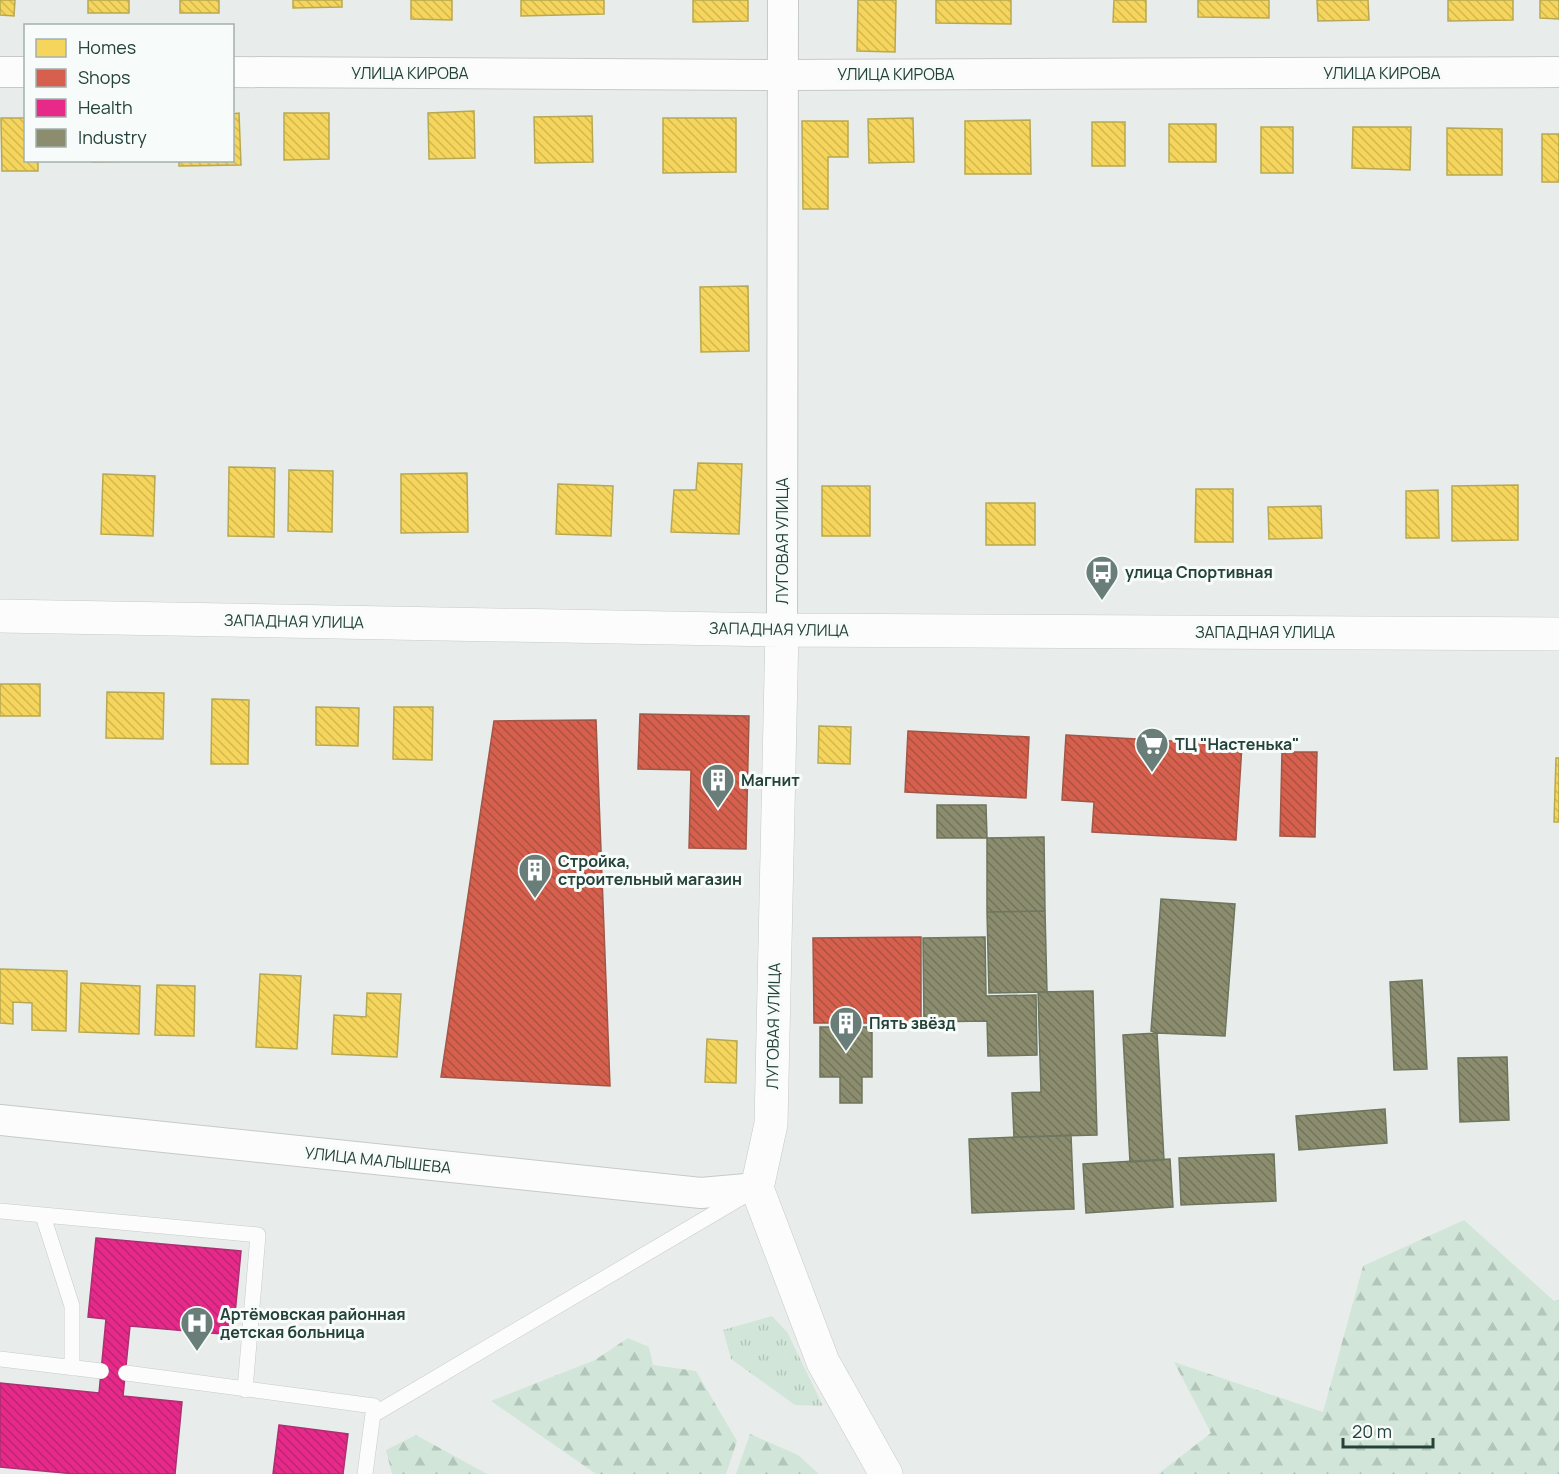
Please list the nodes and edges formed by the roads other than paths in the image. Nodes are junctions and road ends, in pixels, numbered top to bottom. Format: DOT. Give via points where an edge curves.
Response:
graph roads {
  1 [pos="783,0"];
  2 [pos="0,72"];
  3 [pos="24,72"];
  4 [pos="234,72"];
  5 [pos="1559,72"];
  6 [pos="784,75"];
  7 [pos="0,616"];
  8 [pos="782,630"];
  9 [pos="1559,634"];
  10 [pos="0,1120"];
  11 [pos="757,1188"];
  12 [pos="0,1211"];
  13 [pos="43,1216"];
  14 [pos="0,1359"];
  15 [pos="72,1368"];
  16 [pos="101,1371"];
  17 [pos="126,1373"];
  18 [pos="245,1390"];
  19 [pos="373,1416"];
  20 [pos="365,1474"];
  21 [pos="886,1474"];
  1 -- 6 [label="street, ЛУГОВАЯ УЛИЦА"];
  2 -- 3 [label="street"];
  4 -- 6 [label="street, УЛИЦА КИРОВА"];
  5 -- 6 [label="street, УЛИЦА КИРОВА"];
  6 -- 8 [label="street, ЛУГОВАЯ УЛИЦА"];
  7 -- 8 [label="street, ЗАПАДНАЯ УЛИЦА"];
  8 -- 9 [label="street, ЗАПАДНАЯ УЛИЦА"];
  8 -- 11 [label="street, ЛУГОВАЯ УЛИЦА" via="771,1124"];
  10 -- 11 [label="street, УЛИЦА МАЛЫШЕВА" via="701,1193"];
  11 -- 19 [label="lane"];
  11 -- 21 [label="street" via="823,1362"];
  12 -- 13 [label="lane"];
  13 -- 15 [label="lane" via="72,1306"];
  13 -- 18 [label="lane" via="258,1235"];
  14 -- 15 [label="lane"];
  15 -- 16 [label="lane"];
  17 -- 18 [label="lane"];
  18 -- 19 [label="lane" via="374,1406"];
  19 -- 20 [label="lane"];
}
